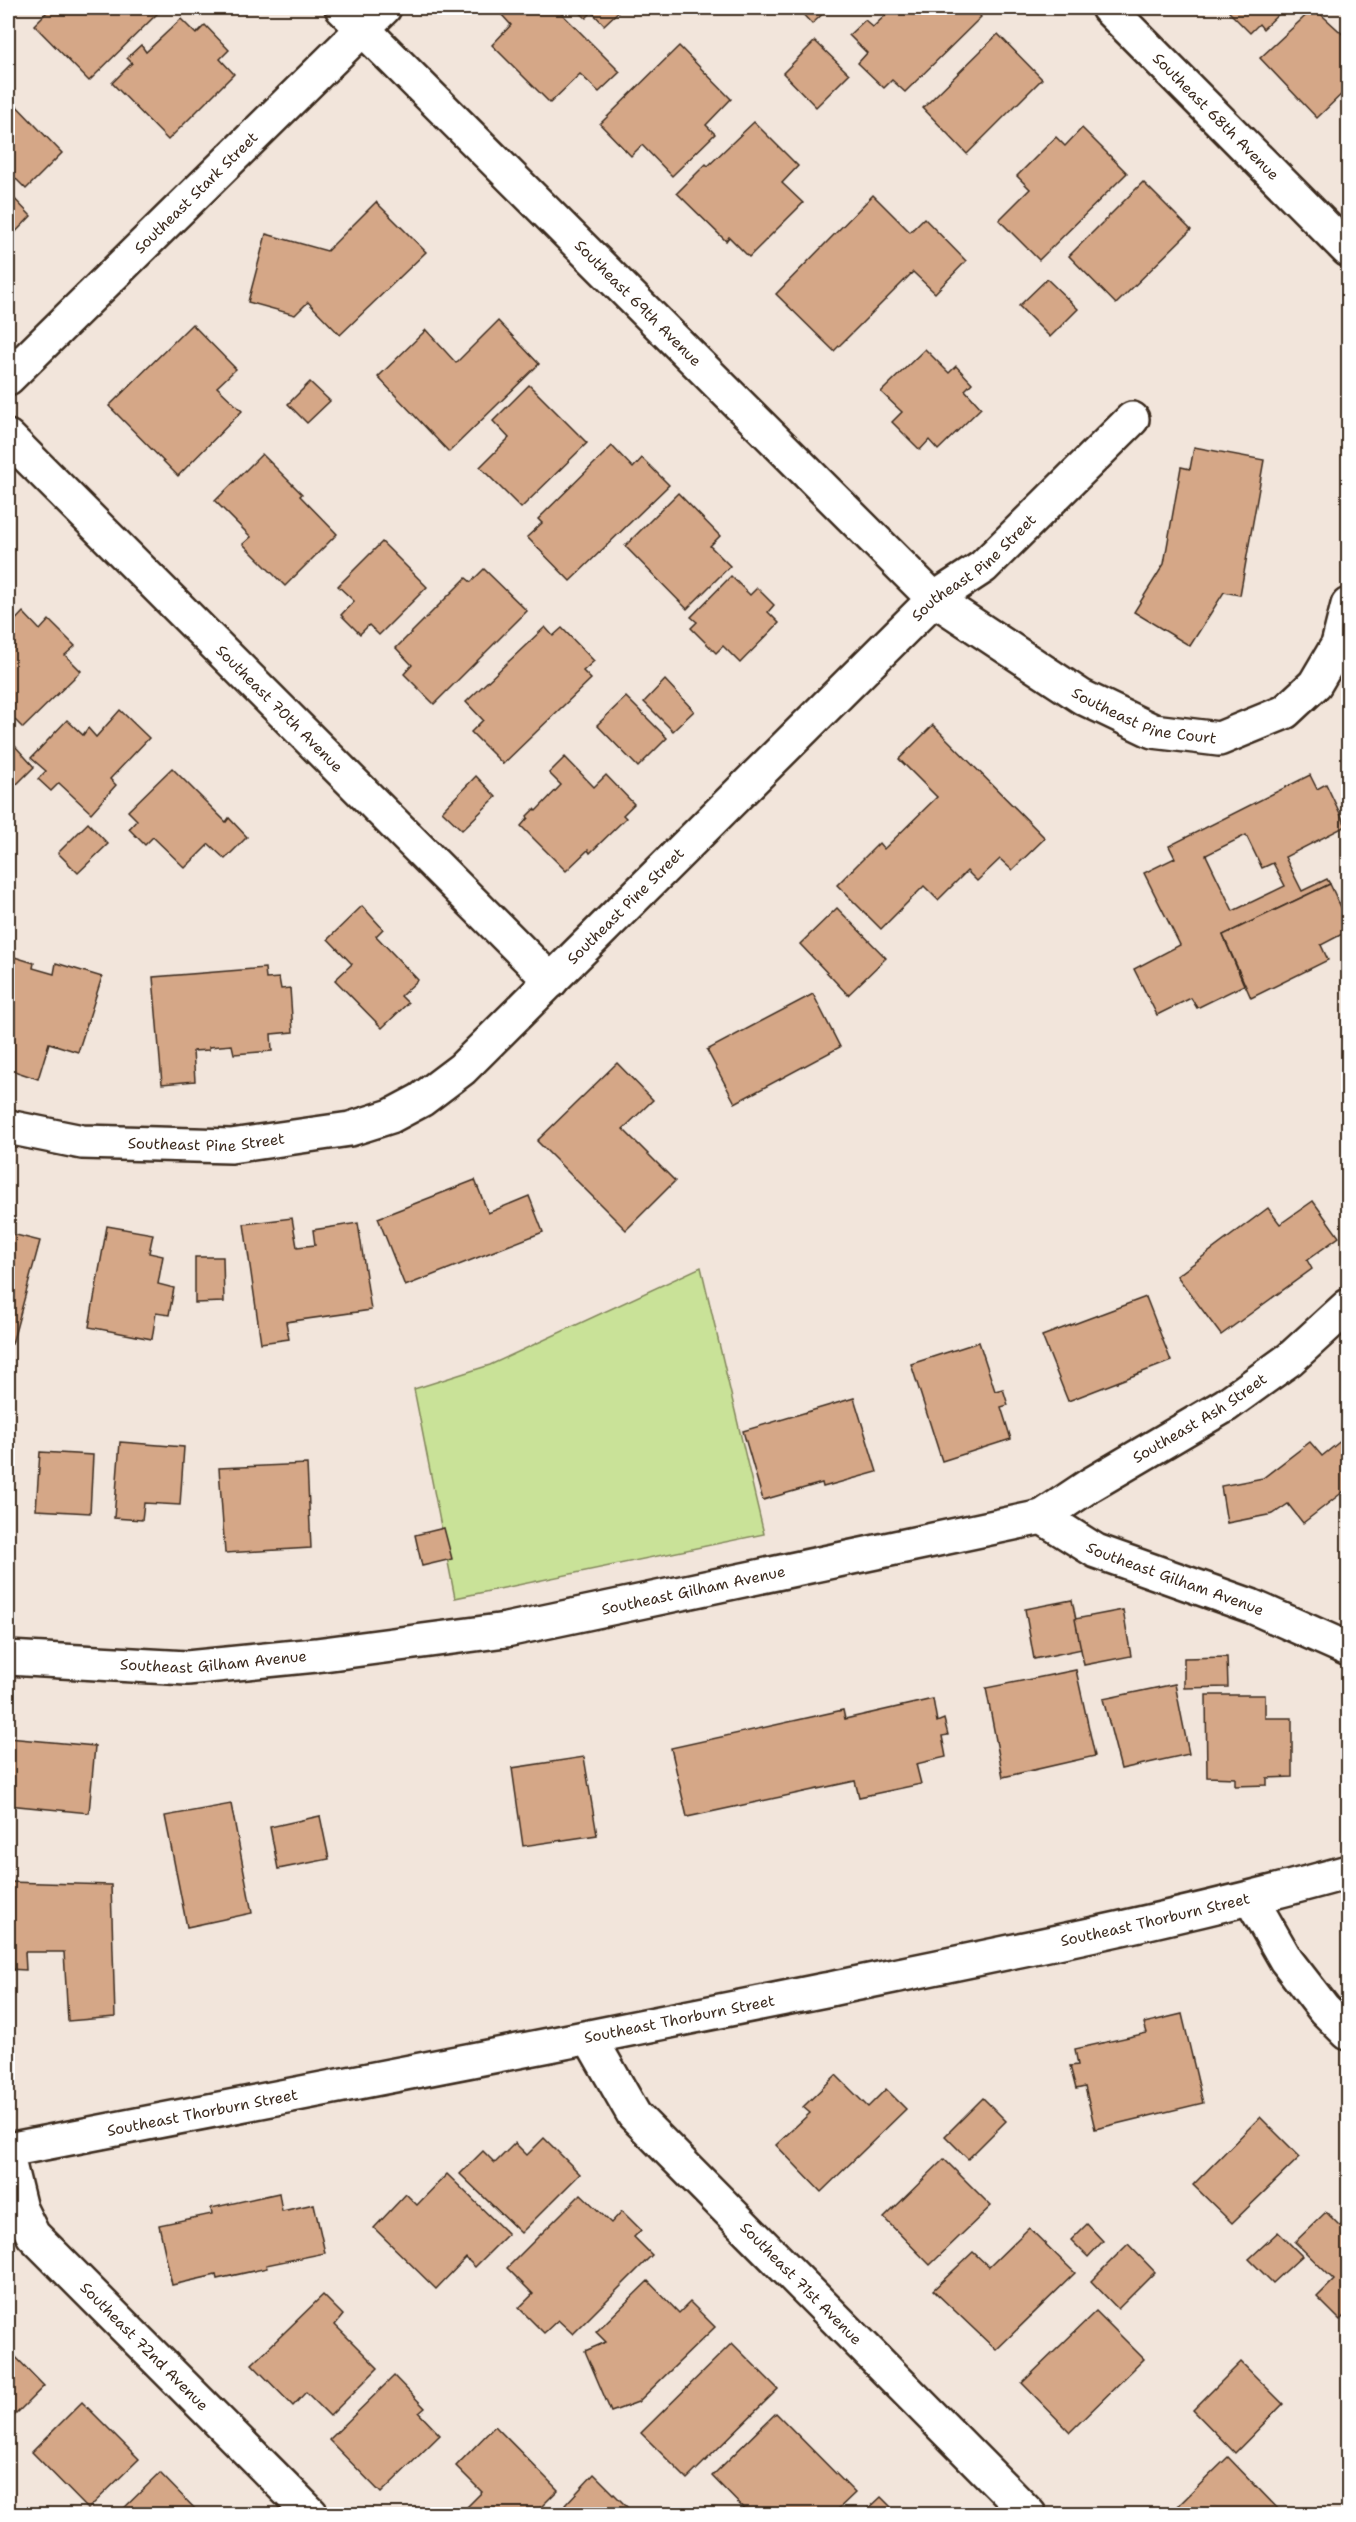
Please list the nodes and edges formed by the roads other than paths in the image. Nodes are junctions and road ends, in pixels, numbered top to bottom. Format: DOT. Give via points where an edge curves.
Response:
graph roads {
  1 [pos="1108,8"];
  2 [pos="363,14"];
  3 [pos="1348,250"];
  4 [pos="8,378"];
  5 [pos="1132,419"];
  6 [pos="8,437"];
  7 [pos="934,598"];
  8 [pos="1348,605"];
  9 [pos="551,981"];
  10 [pos="8,1127"];
  11 [pos="1348,1306"];
  12 [pos="1042,1517"];
  13 [pos="1348,1649"];
  14 [pos="8,1658"];
  15 [pos="1348,1872"];
  16 [pos="1251,1899"];
  17 [pos="1348,2033"];
  18 [pos="590,2038"];
  19 [pos="8,2150"];
  20 [pos="8,2160"];
  21 [pos="311,2514"];
  22 [pos="1029,2514"];
  1 -- 3 [label="street, Southeast 68th Avenue"];
  2 -- 4 [label="street, Southeast Stark Street"];
  2 -- 7 [label="street, Southeast 69th Avenue"];
  5 -- 7 [label="street, Southeast Pine Street" via="983,567"];
  6 -- 9 [label="street, Southeast 70th Avenue"];
  7 -- 8 [label="street, Southeast Pine Court" via="1082,697 1153,731 1219,739 1285,711 1315,684 1338,645"];
  7 -- 9 [label="street, Southeast Pine Street"];
  9 -- 10 [label="street, Southeast Pine Street" via="462,1069 421,1100 391,1116 350,1129 231,1146 82,1142"];
  11 -- 12 [label="street, Southeast Ash Street" via="1290,1359 1226,1405"];
  12 -- 13 [label="street, Southeast Gilham Avenue" via="1096,1551 1243,1603"];
  12 -- 14 [label="street, Southeast Gilham Avenue" via="506,1630 198,1668"];
  15 -- 16 [label="street, Southeast Thorburn Street"];
  16 -- 17 [label="street" via="1286,1960"];
  16 -- 18 [label="street, Southeast Thorburn Street"];
  18 -- 19 [label="street, Southeast Thorburn Street"];
  18 -- 22 [label="street, Southeast 71st Avenue" via="634,2115"];
  20 -- 21 [label="street, Southeast 72nd Avenue" via="20,2209 33,2235"];
}
